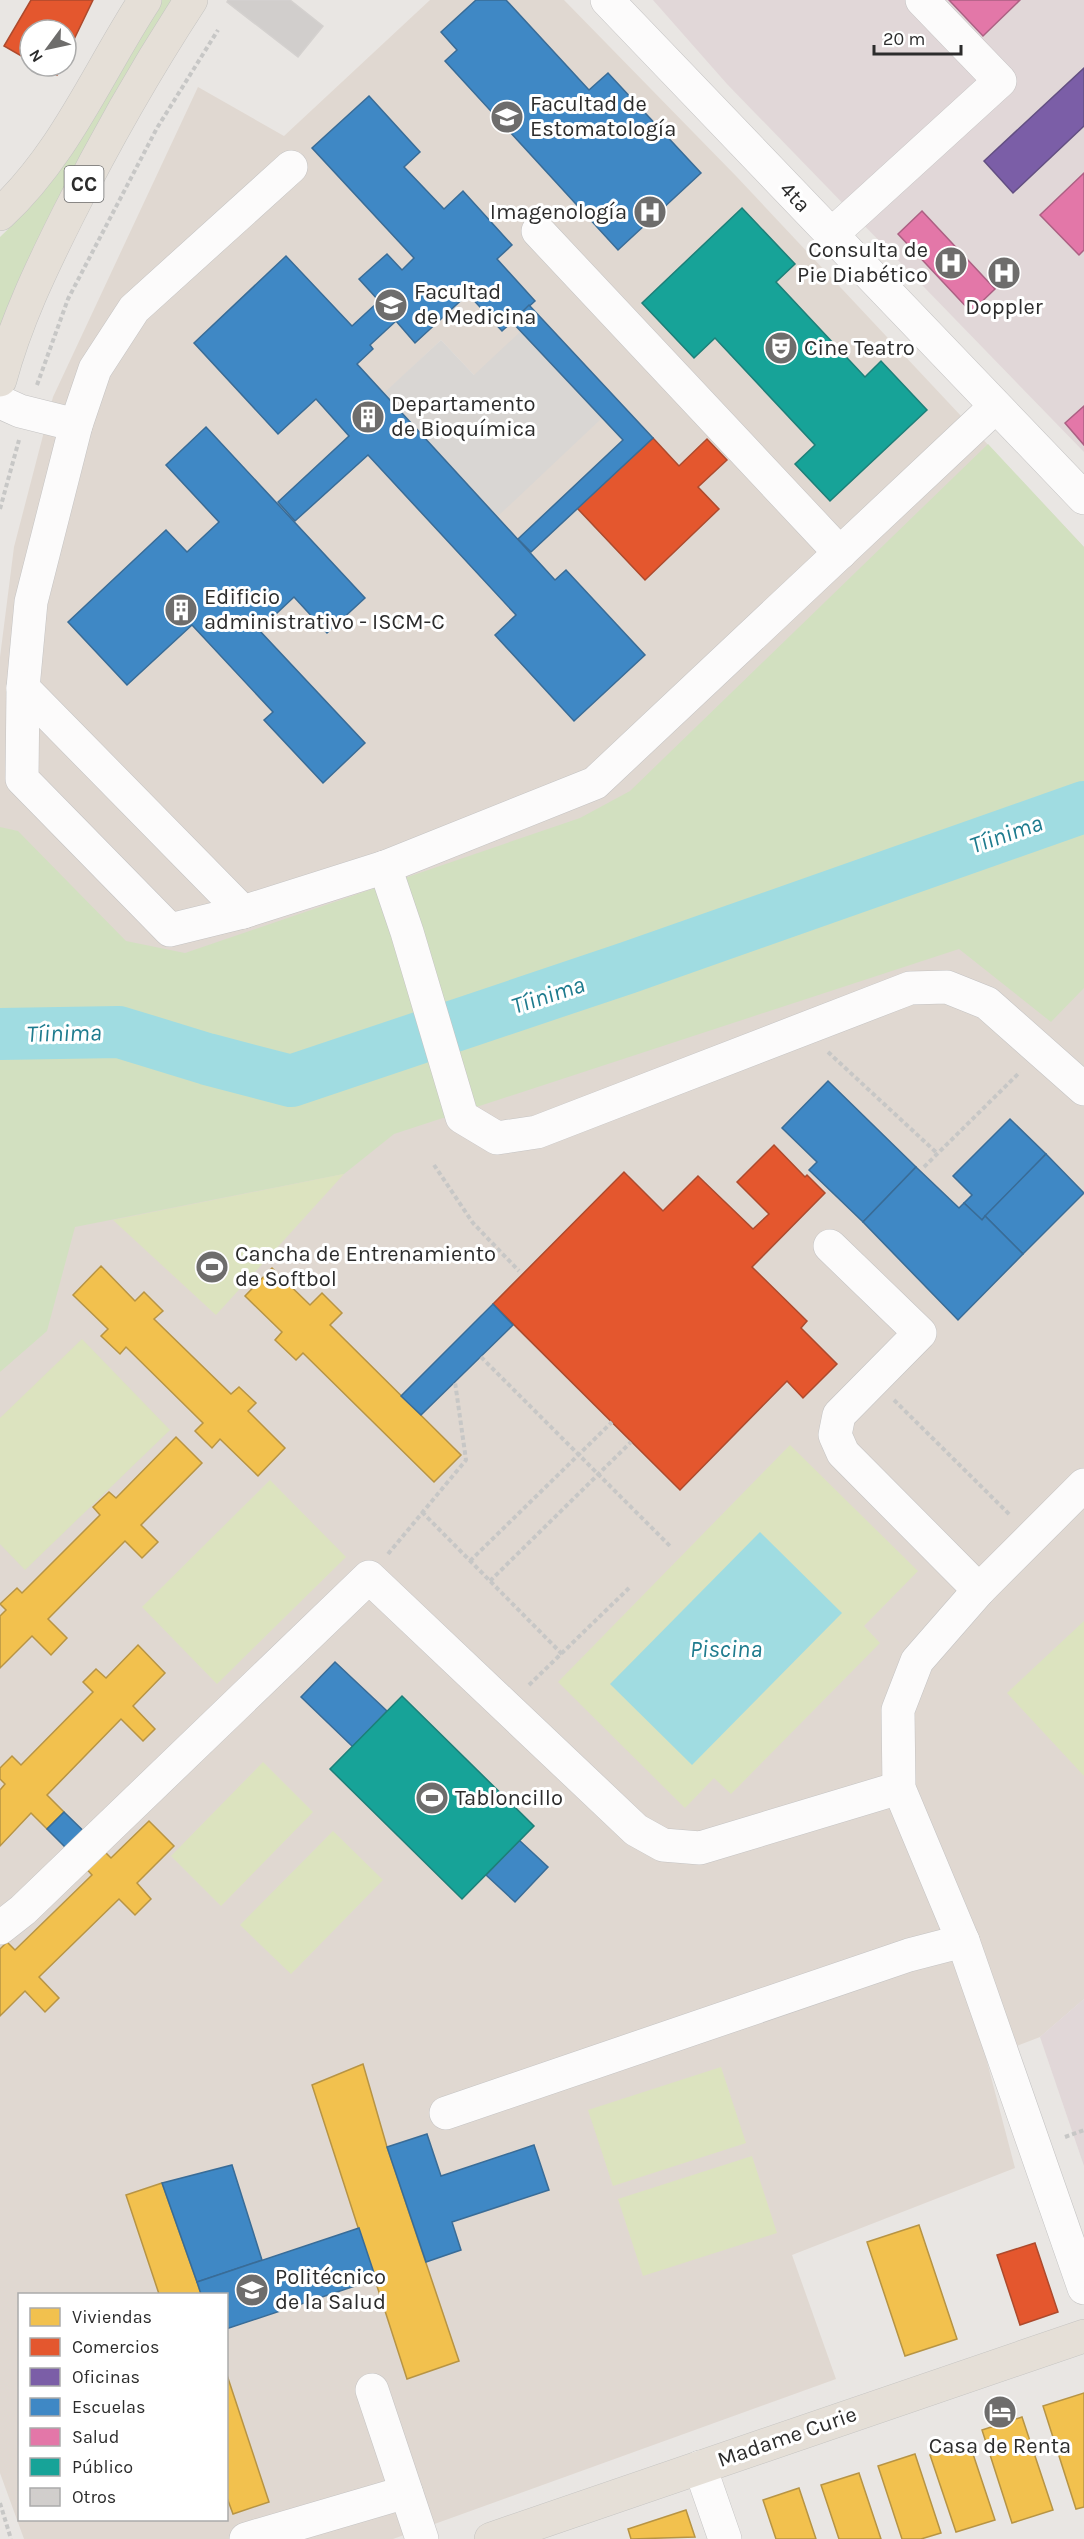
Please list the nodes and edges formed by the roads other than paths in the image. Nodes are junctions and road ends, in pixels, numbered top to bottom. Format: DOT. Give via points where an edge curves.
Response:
graph roads {
  1 [pos="146,0"];
  2 [pos="191,0"];
  3 [pos="607,0"];
  4 [pos="922,0"];
  5 [pos="291,167"];
  6 [pos="0,214"];
  7 [pos="538,231"];
  8 [pos="831,235"];
  9 [pos="0,380"];
  10 [pos="994,407"];
  11 [pos="13,408"];
  12 [pos="76,425"];
  13 [pos="1084,498"];
  14 [pos="840,553"];
  15 [pos="23,688"];
  16 [pos="385,867"];
  17 [pos="243,912"];
  18 [pos="1084,1089"];
  19 [pos="830,1246"];
  20 [pos="1084,1485"];
  21 [pos="979,1590"];
  22 [pos="899,1788"];
  23 [pos="0,1928"];
  24 [pos="963,1941"];
  25 [pos="446,2113"];
  26 [pos="1084,2288"];
  27 [pos="1084,2336"];
  28 [pos="372,2390"];
  29 [pos="700,2468"];
  30 [pos="406,2492"];
  31 [pos="246,2539"];
  32 [pos="422,2539"];
  33 [pos="491,2539"];
  34 [pos="725,2539"];
  1 -- 6 [label="main road, CC" via="50,159"];
  2 -- 9 [label="main road, CC" via="105,141 31,291"];
  3 -- 8 [label="street, 4ta"];
  4 -- 8 [label="street" via="1000,81"];
  5 -- 12 [label="street" via="134,309 94,369"];
  7 -- 14 [label="street"];
  8 -- 10 [label="street, 4ta"];
  10 -- 13 [label="street, 4ta"];
  10 -- 14 [label="street"];
  11 -- 12 [label="street"];
  12 -- 15 [label="street" via="31,602"];
  14 -- 16 [label="street" via="595,783"];
  15 -- 17 [label="street"];
  15 -- 17 [label="street" via="22,778 170,930"];
  16 -- 17 [label="street"];
  16 -- 18 [label="street" via="462,1118 497,1138 537,1132 910,988 947,987 987,1003"];
  19 -- 21 [label="street" via="920,1333 839,1415 835,1435 843,1453"];
  20 -- 21 [label="street"];
  21 -- 22 [label="street" via="917,1660 898,1710"];
  22 -- 23 [label="street" via="700,1848 663,1845 636,1830 369,1577"];
  22 -- 24 [label="street"];
  24 -- 25 [label="street" via="909,1955"];
  24 -- 26 [label="street"];
  27 -- 29 [label="main road, Madame Curie"];
  28 -- 30 [label="street"];
  29 -- 33 [label="main road, Madame Curie"];
  29 -- 34 [label="street"];
  30 -- 31 [label="street"];
  30 -- 32 [label="street"];
}
